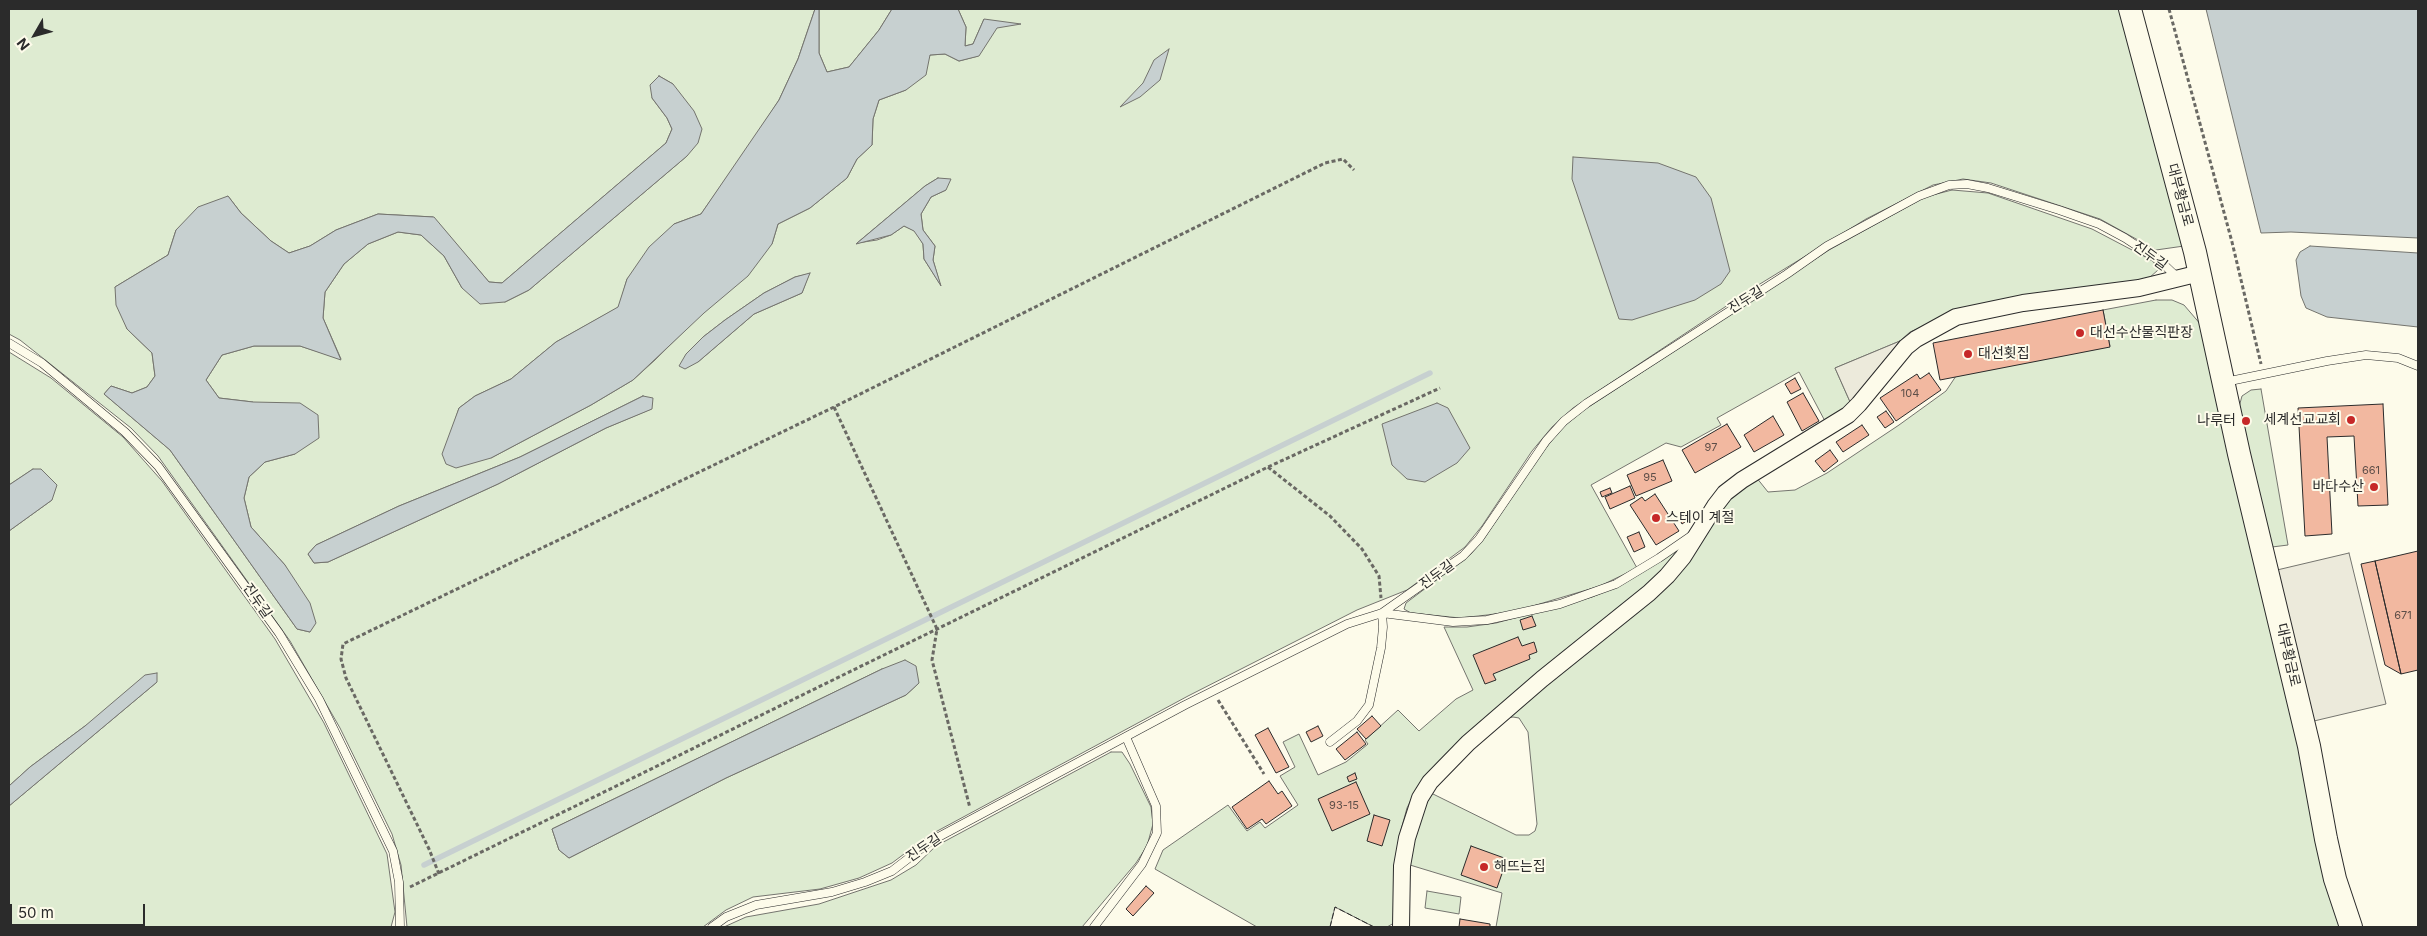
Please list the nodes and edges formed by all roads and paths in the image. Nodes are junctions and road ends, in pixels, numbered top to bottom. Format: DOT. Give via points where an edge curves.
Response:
graph roads {
  1 [pos="2130,9"];
  2 [pos="2169,9"];
  3 [pos="1354,170"];
  4 [pos="2190,276"];
  5 [pos="9,343"];
  6 [pos="2418,366"];
  7 [pos="2262,374"];
  8 [pos="2223,383"];
  9 [pos="1440,388"];
  10 [pos="834,407"];
  11 [pos="1268,467"];
  12 [pos="1703,527"];
  13 [pos="1382,613"];
  14 [pos="937,629"];
  15 [pos="1212,691"];
  16 [pos="1126,737"];
  17 [pos="1330,742"];
  18 [pos="1264,774"];
  19 [pos="972,819"];
  20 [pos="439,874"];
  21 [pos="400,892"];
  22 [pos="400,927"];
  23 [pos="712,927"];
  24 [pos="1094,927"];
  25 [pos="1401,927"];
  26 [pos="2351,927"];
  1 -- 4 [label="main road, 대부황금로"];
  2 -- 7 [label="path" via="2232,242"];
  3 -- 10 [label="path" via="1342,159 1325,163"];
  4 -- 8 [label="main road, 대부황금로"];
  4 -- 12 [label="street, 진두길" via="2102,294 1977,311 1941,325 1906,346 1848,415 1725,494"];
  4 -- 13 [label="lane, 진두길" via="2099,224 1988,188 1949,185 1919,196 1827,246 1587,403 1546,441 1479,539 1463,556"];
  5 -- 21 [label="lane, 진두길" via="42,363 125,432 158,466 256,599 319,699 352,762 392,851"];
  6 -- 7 [label="lane" via="2398,358 2366,355"];
  7 -- 8 [label="lane"];
  8 -- 26 [label="main road, 대부황금로" via="2303,720 2329,855"];
  9 -- 11 [label="path"];
  10 -- 14 [label="path"];
  10 -- 20 [label="path" via="343,644 341,659 346,678"];
  11 -- 13 [label="path" via="1330,516 1362,549 1380,576"];
  11 -- 14 [label="path"];
  12 -- 13 [label="lane, 진두길" via="1616,584 1560,604 1470,621 1425,620"];
  12 -- 25 [label="street, 진두길" via="1683,556 1649,593 1527,692 1430,782 1420,798 1407,838 1402,866"];
  13 -- 15 [label="lane, 진두길" via="1347,624"];
  13 -- 17 [label="lane" via="1381,648 1369,705 1357,721"];
  14 -- 19 [label="path" via="932,660"];
  14 -- 20 [label="path"];
  15 -- 16 [label="lane, 진두길"];
  15 -- 18 [label="path"];
  16 -- 19 [label="lane, 진두길"];
  16 -- 24 [label="lane" via="1156,806 1156,833 1142,864"];
  19 -- 23 [label="lane, 진두길" via="931,841 892,871 832,892 756,904"];
  20 -- 21 [label="path"];
  21 -- 22 [label="lane, 진두길"];
}
